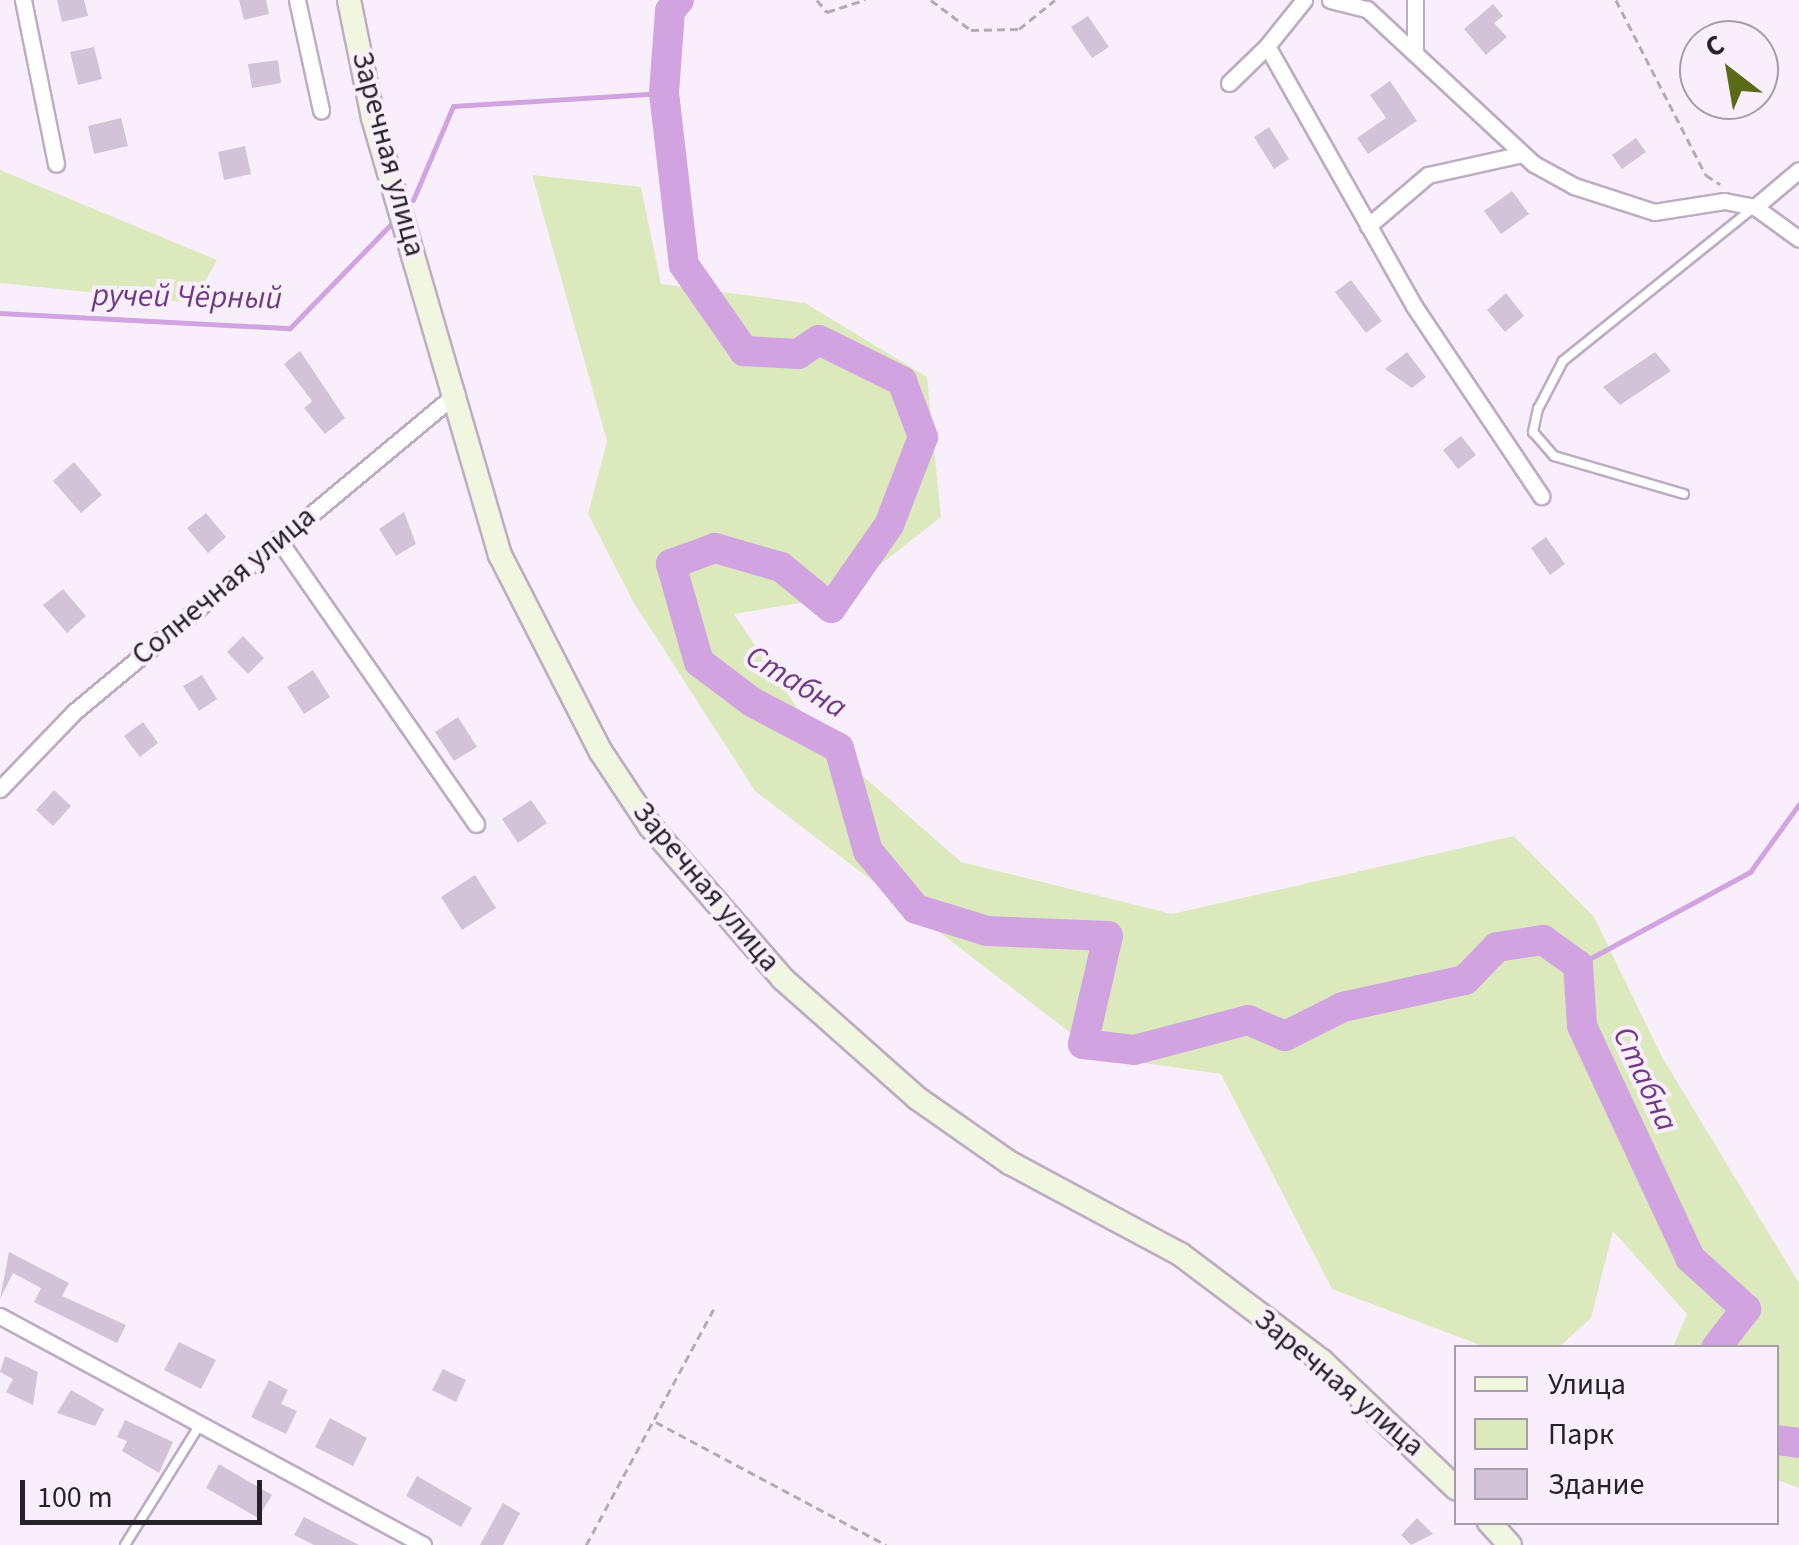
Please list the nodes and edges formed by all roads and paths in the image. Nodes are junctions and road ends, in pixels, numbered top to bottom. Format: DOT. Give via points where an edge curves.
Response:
graph roads {
  1 [pos="24,0"];
  2 [pos="297,0"];
  3 [pos="349,0"];
  4 [pos="817,0"];
  5 [pos="866,0"];
  6 [pos="930,0"];
  7 [pos="1056,0"];
  8 [pos="1304,0"];
  9 [pos="1330,0"];
  10 [pos="1415,0"];
  11 [pos="1616,0"];
  12 [pos="1267,46"];
  13 [pos="1415,51"];
  14 [pos="1229,82"];
  15 [pos="321,110"];
  16 [pos="1524,154"];
  17 [pos="56,164"];
  18 [pos="1799,170"];
  19 [pos="1723,186"];
  20 [pos="1755,206"];
  21 [pos="1368,226"];
  22 [pos="1799,239"];
  23 [pos="457,393"];
  24 [pos="1684,494"];
  25 [pos="1541,496"];
  26 [pos="278,539"];
  27 [pos="0,790"];
  28 [pos="476,824"];
  29 [pos="714,1306"];
  30 [pos="0,1316"];
  31 [pos="655,1421"];
  32 [pos="201,1423"];
  33 [pos="1454,1486"];
  34 [pos="1492,1525"];
  35 [pos="125,1545"];
  36 [pos="423,1545"];
  37 [pos="586,1545"];
  38 [pos="886,1545"];
  39 [pos="1510,1545"];
  1 -- 17 [label="street"];
  2 -- 15 [label="street"];
  3 -- 23 [label="street, Заречная улица" via="373,118"];
  4 -- 5 [label="path" via="827,12"];
  6 -- 7 [label="path" via="971,30 1019,29"];
  8 -- 12 [label="street"];
  9 -- 13 [label="street" via="1366,9"];
  10 -- 13 [label="street"];
  11 -- 19 [label="path" via="1706,175"];
  12 -- 14 [label="street"];
  12 -- 21 [label="street"];
  13 -- 16 [label="street"];
  16 -- 20 [label="street" via="1618,207"];
  16 -- 21 [label="street" via="1428,175"];
  18 -- 20 [label="street"];
  20 -- 22 [label="street"];
  20 -- 24 [label="lane" via="1563,360 1538,409 1533,432 1554,456"];
  21 -- 25 [label="street"];
  23 -- 26 [label="street, Солнечная улица"];
  23 -- 33 [label="street, Заречная улица" via="500,555 560,674 650,826 724,915 843,1037 917,1098 1010,1163 1180,1254 1322,1361"];
  26 -- 27 [label="street, Солнечная улица" via="74,712"];
  26 -- 28 [label="street"];
  29 -- 31 [label="path"];
  30 -- 32 [label="street"];
  31 -- 37 [label="path"];
  31 -- 38 [label="path"];
  32 -- 35 [label="lane"];
  32 -- 36 [label="street"];
  34 -- 39 [label="street"];
}
